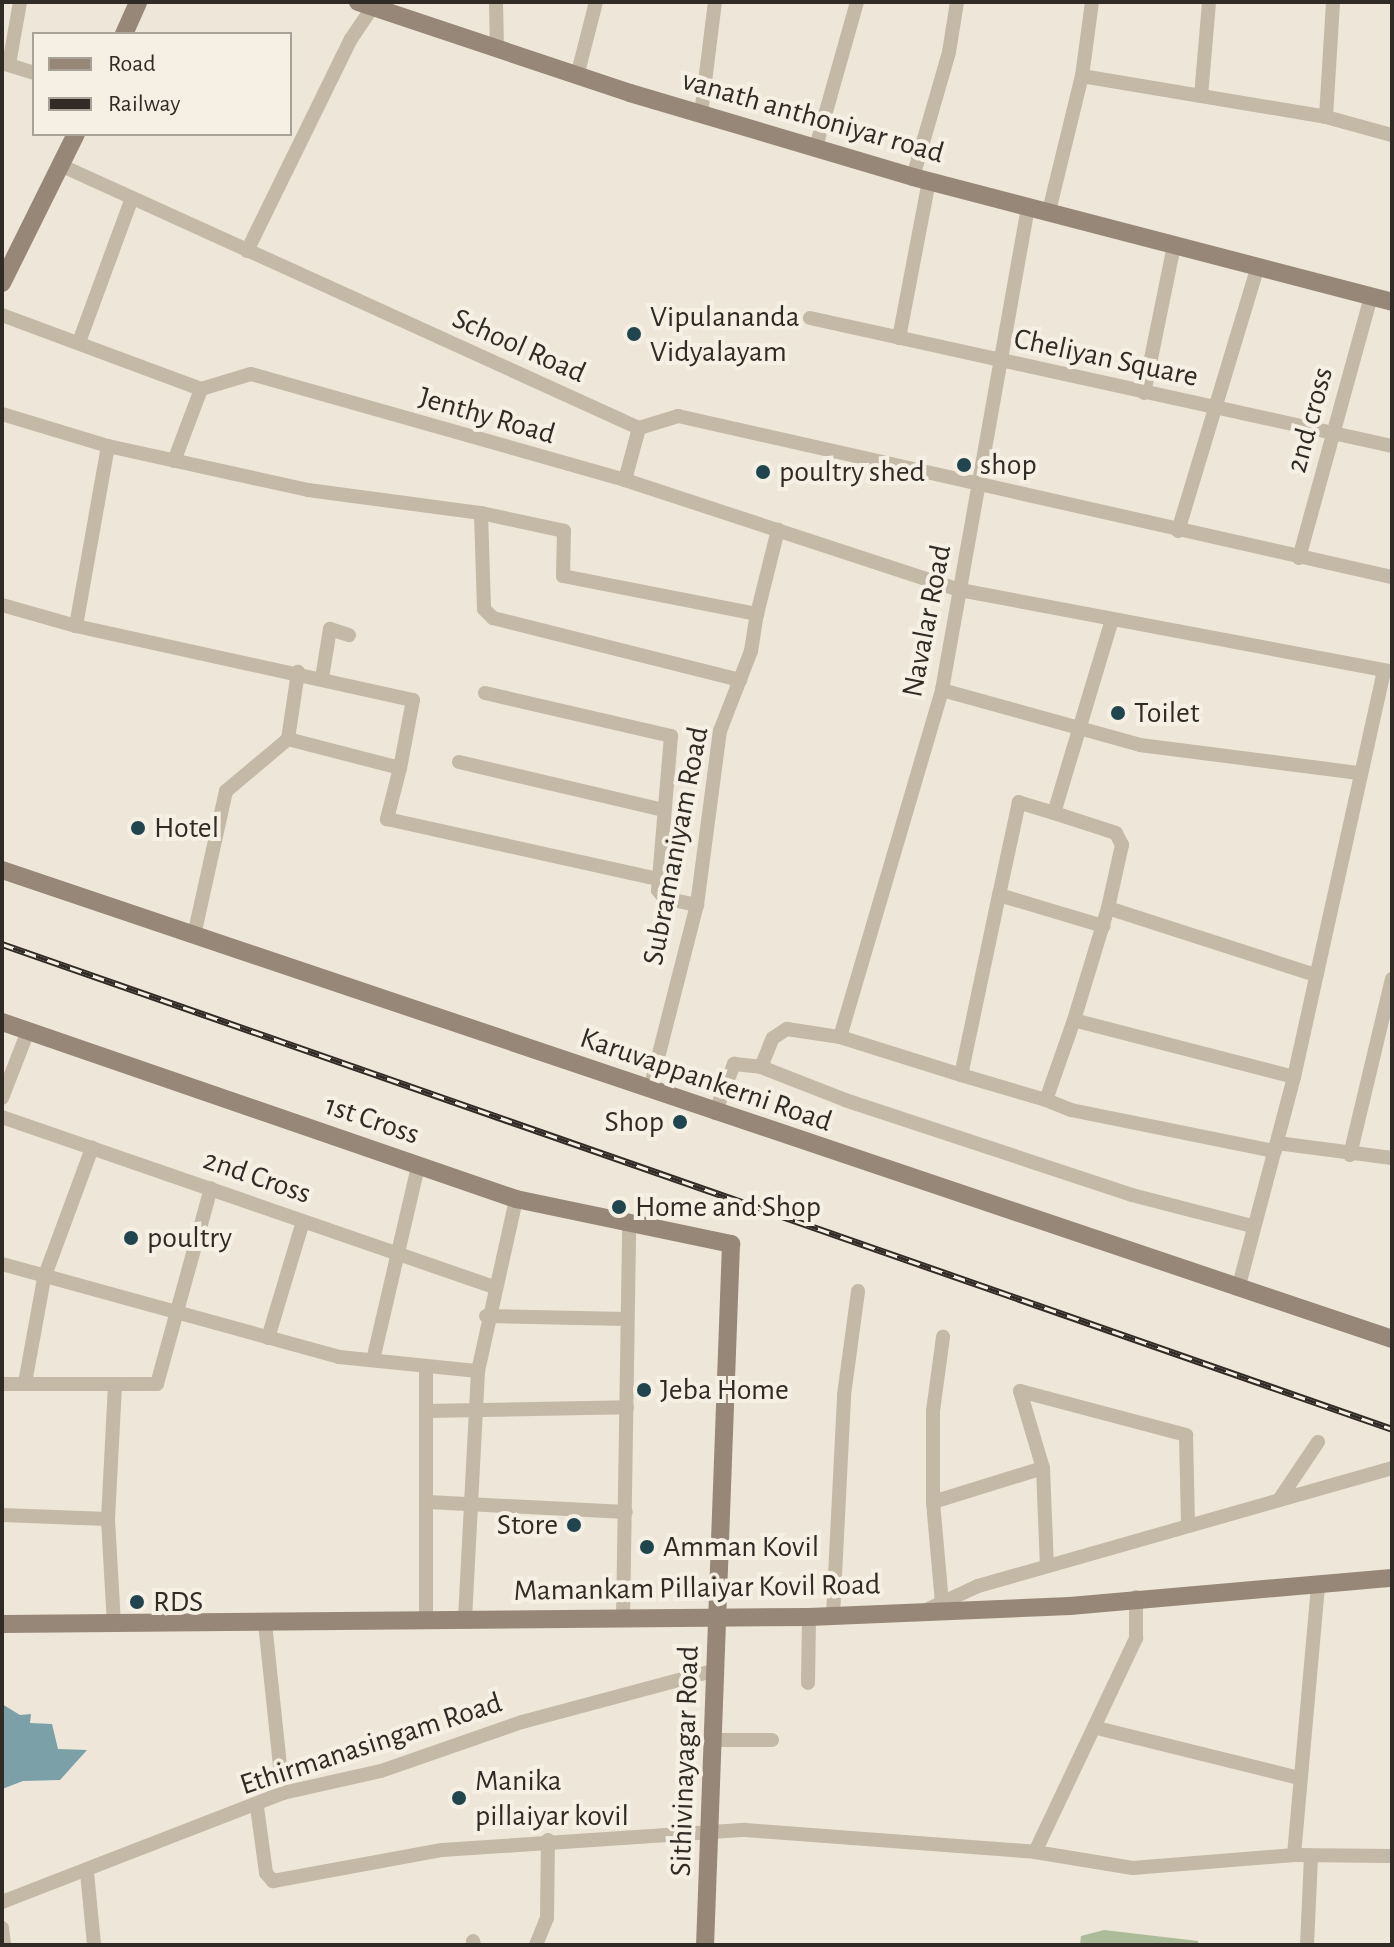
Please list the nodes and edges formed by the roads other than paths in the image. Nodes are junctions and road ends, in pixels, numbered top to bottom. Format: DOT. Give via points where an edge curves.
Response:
graph roads {
  1 [pos="20,2"];
  2 [pos="138,2"];
  3 [pos="496,2"];
  4 [pos="596,2"];
  5 [pos="715,2"];
  6 [pos="857,2"];
  7 [pos="957,2"];
  8 [pos="1092,2"];
  9 [pos="1209,2"];
  10 [pos="1333,2"];
  11 [pos="369,4"];
  12 [pos="125,32"];
  13 [pos="497,49"];
  14 [pos="6,64"];
  15 [pos="32,72"];
  16 [pos="577,76"];
  17 [pos="1082,76"];
  18 [pos="1201,96"];
  19 [pos="701,114"];
  20 [pos="1326,117"];
  21 [pos="1392,135"];
  22 [pos="75,136"];
  23 [pos="816,147"];
  24 [pos="60,165"];
  25 [pos="921,179"];
  26 [pos="132,198"];
  27 [pos="1028,206"];
  28 [pos="1049,211"];
  29 [pos="1174,246"];
  30 [pos="247,251"];
  31 [pos="1258,266"];
  32 [pos="2,283"];
  33 [pos="1371,296"];
  34 [pos="1392,302"];
  35 [pos="2,315"];
  36 [pos="810,318"];
  37 [pos="899,338"];
  38 [pos="79,342"];
  39 [pos="1002,363"];
  40 [pos="201,389"];
  41 [pos="1144,393"];
  42 [pos="1218,407"];
  43 [pos="2,414"];
  44 [pos="639,428"];
  45 [pos="1334,434"];
  46 [pos="108,446"];
  47 [pos="1392,446"];
  48 [pos="174,461"];
  49 [pos="625,480"];
  50 [pos="979,487"];
  51 [pos="481,513"];
  52 [pos="778,530"];
  53 [pos="1178,531"];
  54 [pos="1299,558"];
  55 [pos="1392,577"];
  56 [pos="960,590"];
  57 [pos="2,605"];
  58 [pos="757,614"];
  59 [pos="1111,623"];
  60 [pos="76,626"];
  61 [pos="349,635"];
  62 [pos="298,672"];
  63 [pos="1388,672"];
  64 [pos="322,678"];
  65 [pos="740,680"];
  66 [pos="942,690"];
  67 [pos="485,693"];
  68 [pos="1081,728"];
  69 [pos="288,739"];
  70 [pos="459,762"];
  71 [pos="400,768"];
  72 [pos="1359,773"];
  73 [pos="663,810"];
  74 [pos="1054,813"];
  75 [pos="2,870"];
  76 [pos="658,879"];
  77 [pos="999,895"];
  78 [pos="697,905"];
  79 [pos="1108,908"];
  80 [pos="1103,926"];
  81 [pos="194,935"];
  82 [pos="1316,975"];
  83 [pos="1392,979"];
  84 [pos="1074,1020"];
  85 [pos="2,1022"];
  86 [pos="28,1031"];
  87 [pos="840,1037"];
  88 [pos="761,1067"];
  89 [pos="961,1075"];
  90 [pos="1294,1077"];
  91 [pos="650,1089"];
  92 [pos="2,1098"];
  93 [pos="1046,1100"];
  94 [pos="715,1113"];
  95 [pos="2,1117"];
  96 [pos="1276,1147"];
  97 [pos="92,1148"];
  98 [pos="1350,1155"];
  99 [pos="1392,1158"];
  100 [pos="418,1166"];
  101 [pos="211,1188"];
  102 [pos="516,1199"];
  103 [pos="303,1221"];
  104 [pos="629,1223"];
  105 [pos="1252,1226"];
  106 [pos="731,1244"];
  107 [pos="400,1252"];
  108 [pos="2,1264"];
  109 [pos="44,1278"];
  110 [pos="494,1287"];
  111 [pos="1238,1289"];
  112 [pos="858,1291"];
  113 [pos="175,1311"];
  114 [pos="486,1316"];
  115 [pos="626,1319"];
  116 [pos="943,1337"];
  117 [pos="268,1338"];
  118 [pos="1392,1339"];
  119 [pos="373,1360"];
  120 [pos="426,1368"];
  121 [pos="478,1371"];
  122 [pos="25,1383"];
  123 [pos="2,1384"];
  124 [pos="115,1384"];
  125 [pos="627,1407"];
  126 [pos="476,1410"];
  127 [pos="426,1411"];
  128 [pos="1318,1442"];
  129 [pos="1043,1468"];
  130 [pos="1392,1468"];
  131 [pos="1278,1500"];
  132 [pos="428,1502"];
  133 [pos="933,1502"];
  134 [pos="475,1503"];
  135 [pos="626,1512"];
  136 [pos="2,1515"];
  137 [pos="108,1519"];
  138 [pos="1188,1525"];
  139 [pos="1047,1566"];
  140 [pos="1392,1578"];
  141 [pos="1318,1585"];
  142 [pos="1136,1597"];
  143 [pos="934,1606"];
  144 [pos="833,1615"];
  145 [pos="719,1617"];
  146 [pos="809,1617"];
  147 [pos="426,1619"];
  148 [pos="465,1619"];
  149 [pos="623,1620"];
  150 [pos="265,1623"];
  151 [pos="2,1624"];
  152 [pos="114,1624"];
  153 [pos="716,1670"];
  154 [pos="808,1683"];
  155 [pos="1097,1728"];
  156 [pos="713,1740"];
  157 [pos="772,1740"];
  158 [pos="1299,1778"];
  159 [pos="283,1793"];
  160 [pos="257,1807"];
  161 [pos="708,1833"];
  162 [pos="548,1840"];
  163 [pos="1035,1852"];
  164 [pos="1294,1855"];
  165 [pos="1311,1856"];
  166 [pos="1392,1856"];
  167 [pos="87,1872"];
  168 [pos="2,1902"];
  169 [pos="2,1928"];
  170 [pos="4,1945"];
  171 [pos="94,1945"];
  172 [pos="536,1945"];
  173 [pos="705,1945"];
  174 [pos="1307,1945"];
  1 -- 14 [label="street"];
  2 -- 12 [label="street"];
  3 -- 13 [label="street"];
  4 -- 16 [label="street"];
  5 -- 19 [label="street"];
  6 -- 23 [label="street"];
  7 -- 25 [label="street"];
  8 -- 17 [label="street"];
  9 -- 18 [label="street"];
  10 -- 20 [label="street"];
  11 -- 13 [label="street, vanath anthoniyar road"];
  11 -- 30 [label="street"];
  13 -- 16 [label="street, vanath anthoniyar road"];
  14 -- 15 [label="street"];
  16 -- 19 [label="street, vanath anthoniyar road"];
  17 -- 18 [label="street"];
  17 -- 28 [label="street"];
  18 -- 20 [label="street"];
  19 -- 23 [label="street, vanath anthoniyar road"];
  20 -- 21 [label="street"];
  22 -- 24 [label="street"];
  23 -- 25 [label="street, vanath anthoniyar road"];
  24 -- 26 [label="street, School Road"];
  24 -- 32 [label="street"];
  25 -- 27 [label="street, vanath anthoniyar road"];
  25 -- 37 [label="street"];
  26 -- 30 [label="street, School Road"];
  26 -- 38 [label="street"];
  27 -- 28 [label="street, vanath anthoniyar road"];
  27 -- 39 [label="street, Navalar Road" via="1013,272"];
  28 -- 29 [label="street, vanath anthoniyar road"];
  29 -- 31 [label="street, vanath anthoniyar road"];
  29 -- 41 [label="street"];
  30 -- 44 [label="street, School Road"];
  31 -- 33 [label="street, vanath anthoniyar road"];
  31 -- 42 [label="street"];
  33 -- 34 [label="street, vanath anthoniyar road"];
  33 -- 45 [label="street, 2nd cross"];
  35 -- 38 [label="street"];
  36 -- 37 [label="street, Cheliyan Square"];
  37 -- 39 [label="street, Cheliyan Square"];
  38 -- 40 [label="street"];
  39 -- 41 [label="street, Cheliyan Square"];
  39 -- 50 [label="street, Navalar Road"];
  40 -- 48 [label="street"];
  40 -- 49 [label="street, Jenthy Road" via="251,374"];
  41 -- 42 [label="street, Cheliyan Square"];
  42 -- 45 [label="street, Cheliyan Square"];
  42 -- 53 [label="street"];
  43 -- 46 [label="street"];
  44 -- 49 [label="street"];
  44 -- 50 [label="street" via="678,416"];
  45 -- 47 [label="street, Cheliyan Square"];
  45 -- 54 [label="street, 2nd cross"];
  46 -- 48 [label="street"];
  46 -- 60 [label="street"];
  48 -- 51 [label="street" via="308,490"];
  49 -- 52 [label="street, Jenthy Road"];
  50 -- 53 [label="street"];
  50 -- 56 [label="street, Navalar Road"];
  51 -- 58 [label="street" via="564,531 563,576"];
  51 -- 65 [label="street" via="484,609 493,618"];
  52 -- 56 [label="street, Jenthy Road"];
  52 -- 58 [label="street, Subramaniyam Road"];
  53 -- 54 [label="street"];
  54 -- 55 [label="street"];
  56 -- 59 [label="street, Jenthy Road"];
  56 -- 66 [label="street, Navalar Road"];
  57 -- 60 [label="street"];
  58 -- 65 [label="street, Subramaniyam Road"];
  59 -- 63 [label="street, Jenthy Road"];
  59 -- 68 [label="street"];
  60 -- 62 [label="street"];
  61 -- 64 [label="street" via="330,629"];
  62 -- 64 [label="street"];
  62 -- 69 [label="street"];
  63 -- 72 [label="street"];
  64 -- 71 [label="street" via="413,700"];
  65 -- 78 [label="street, Subramaniyam Road" via="720,731"];
  66 -- 68 [label="street"];
  66 -- 87 [label="street, Navalar Road"];
  67 -- 73 [label="street" via="671,736"];
  68 -- 72 [label="street" via="1140,745"];
  68 -- 74 [label="street"];
  69 -- 71 [label="street"];
  69 -- 81 [label="street" via="226,791"];
  70 -- 73 [label="street"];
  71 -- 76 [label="street" via="387,819"];
  72 -- 82 [label="street"];
  73 -- 76 [label="street"];
  74 -- 77 [label="street" via="1019,802"];
  74 -- 79 [label="street" via="1116,833 1122,845"];
  75 -- 81 [label="street, Karuvappankerni Road"];
  76 -- 78 [label="street" via="664,898"];
  77 -- 80 [label="street"];
  77 -- 89 [label="street"];
  78 -- 91 [label="street, Subramaniyam Road"];
  79 -- 80 [label="street"];
  79 -- 82 [label="street"];
  80 -- 84 [label="street"];
  81 -- 91 [label="street, Karuvappankerni Road"];
  82 -- 90 [label="street"];
  83 -- 98 [label="street"];
  84 -- 90 [label="street"];
  84 -- 93 [label="street"];
  85 -- 86 [label="street, 1st Cross"];
  86 -- 92 [label="street"];
  86 -- 100 [label="street, 1st Cross"];
  87 -- 88 [label="street" via="787,1029 773,1038"];
  87 -- 89 [label="street"];
  88 -- 94 [label="street" via="734,1064"];
  88 -- 105 [label="street" via="1132,1195"];
  89 -- 93 [label="street"];
  90 -- 96 [label="street"];
  91 -- 94 [label="street, Karuvappankerni Road"];
  93 -- 96 [label="street" via="1071,1110"];
  94 -- 111 [label="street, Karuvappankerni Road"];
  95 -- 97 [label="street, 2nd Cross"];
  96 -- 98 [label="street"];
  96 -- 105 [label="street"];
  97 -- 101 [label="street, 2nd Cross"];
  97 -- 109 [label="street"];
  98 -- 99 [label="street"];
  100 -- 102 [label="street, 1st Cross"];
  100 -- 107 [label="street"];
  101 -- 103 [label="street, 2nd Cross"];
  101 -- 113 [label="street"];
  102 -- 104 [label="street, 1st Cross"];
  102 -- 110 [label="street"];
  103 -- 107 [label="street, 2nd Cross"];
  103 -- 117 [label="street"];
  104 -- 106 [label="street, 1st Cross"];
  104 -- 115 [label="street"];
  105 -- 111 [label="street"];
  106 -- 145 [label="street, Sithivinayagar Road"];
  107 -- 110 [label="street, 2nd Cross"];
  107 -- 119 [label="street"];
  108 -- 109 [label="street"];
  109 -- 113 [label="street"];
  109 -- 122 [label="street"];
  110 -- 114 [label="street"];
  111 -- 118 [label="street, Karuvappankerni Road"];
  112 -- 144 [label="street" via="844,1395"];
  113 -- 117 [label="street"];
  113 -- 124 [label="street" via="157,1384"];
  114 -- 115 [label="street"];
  114 -- 121 [label="street"];
  115 -- 125 [label="street"];
  116 -- 133 [label="street" via="933,1411"];
  117 -- 119 [label="street"];
  119 -- 120 [label="street"];
  120 -- 121 [label="street"];
  120 -- 127 [label="street"];
  121 -- 126 [label="street"];
  122 -- 123 [label="street"];
  122 -- 124 [label="street"];
  124 -- 137 [label="street"];
  125 -- 126 [label="street"];
  125 -- 135 [label="street"];
  126 -- 127 [label="street"];
  126 -- 134 [label="street"];
  127 -- 132 [label="street"];
  128 -- 131 [label="street"];
  129 -- 133 [label="street"];
  129 -- 138 [label="street" via="1020,1391 1186,1435"];
  129 -- 139 [label="street"];
  130 -- 131 [label="street"];
  131 -- 138 [label="street"];
  132 -- 134 [label="street"];
  132 -- 147 [label="street"];
  133 -- 143 [label="street"];
  134 -- 135 [label="street"];
  134 -- 148 [label="street"];
  135 -- 149 [label="street"];
  136 -- 137 [label="street"];
  137 -- 152 [label="street"];
  138 -- 139 [label="street"];
  139 -- 143 [label="street"];
  140 -- 141 [label="street, Mamankam Pillaiyar Kovil Road"];
  141 -- 142 [label="street, Mamankam Pillaiyar Kovil Road"];
  141 -- 158 [label="street"];
  142 -- 143 [label="street, Mamankam Pillaiyar Kovil Road" via="1070,1606"];
  142 -- 155 [label="street" via="1136,1638"];
  143 -- 144 [label="street, Mamankam Pillaiyar Kovil Road"];
  144 -- 146 [label="street, Mamankam Pillaiyar Kovil Road"];
  145 -- 146 [label="street, Mamankam Pillaiyar Kovil Road"];
  145 -- 149 [label="street, Mamankam Pillaiyar Kovil Road"];
  145 -- 153 [label="street, Sithivinayagar Road"];
  146 -- 154 [label="street"];
  147 -- 148 [label="street, Mamankam Pillaiyar Kovil Road"];
  147 -- 150 [label="street, Mamankam Pillaiyar Kovil Road"];
  148 -- 149 [label="street, Mamankam Pillaiyar Kovil Road"];
  150 -- 152 [label="street, Mamankam Pillaiyar Kovil Road"];
  150 -- 159 [label="street"];
  151 -- 152 [label="street, Mamankam Pillaiyar Kovil Road"];
  153 -- 156 [label="street, Sithivinayagar Road"];
  153 -- 159 [label="street, Ethirmanasingam Road" via="522,1722 381,1771"];
  155 -- 158 [label="street"];
  155 -- 163 [label="street" via="1063,1786"];
  156 -- 157 [label="street"];
  156 -- 161 [label="street, Sithivinayagar Road"];
  158 -- 164 [label="street"];
  159 -- 160 [label="street, Ethirmanasingam Road"];
  160 -- 162 [label="street" via="266,1873 273,1881 442,1850"];
  160 -- 167 [label="street, Ethirmanasingam Road"];
  161 -- 162 [label="street"];
  161 -- 163 [label="street" via="745,1830"];
  161 -- 173 [label="street, Sithivinayagar Road"];
  162 -- 172 [label="street" via="547,1918 542,1941"];
  163 -- 164 [label="street" via="1133,1868"];
  164 -- 165 [label="street"];
  165 -- 166 [label="street"];
  165 -- 174 [label="street"];
  167 -- 168 [label="street, Ethirmanasingam Road"];
  167 -- 171 [label="street"];
  169 -- 170 [label="street"];
}
